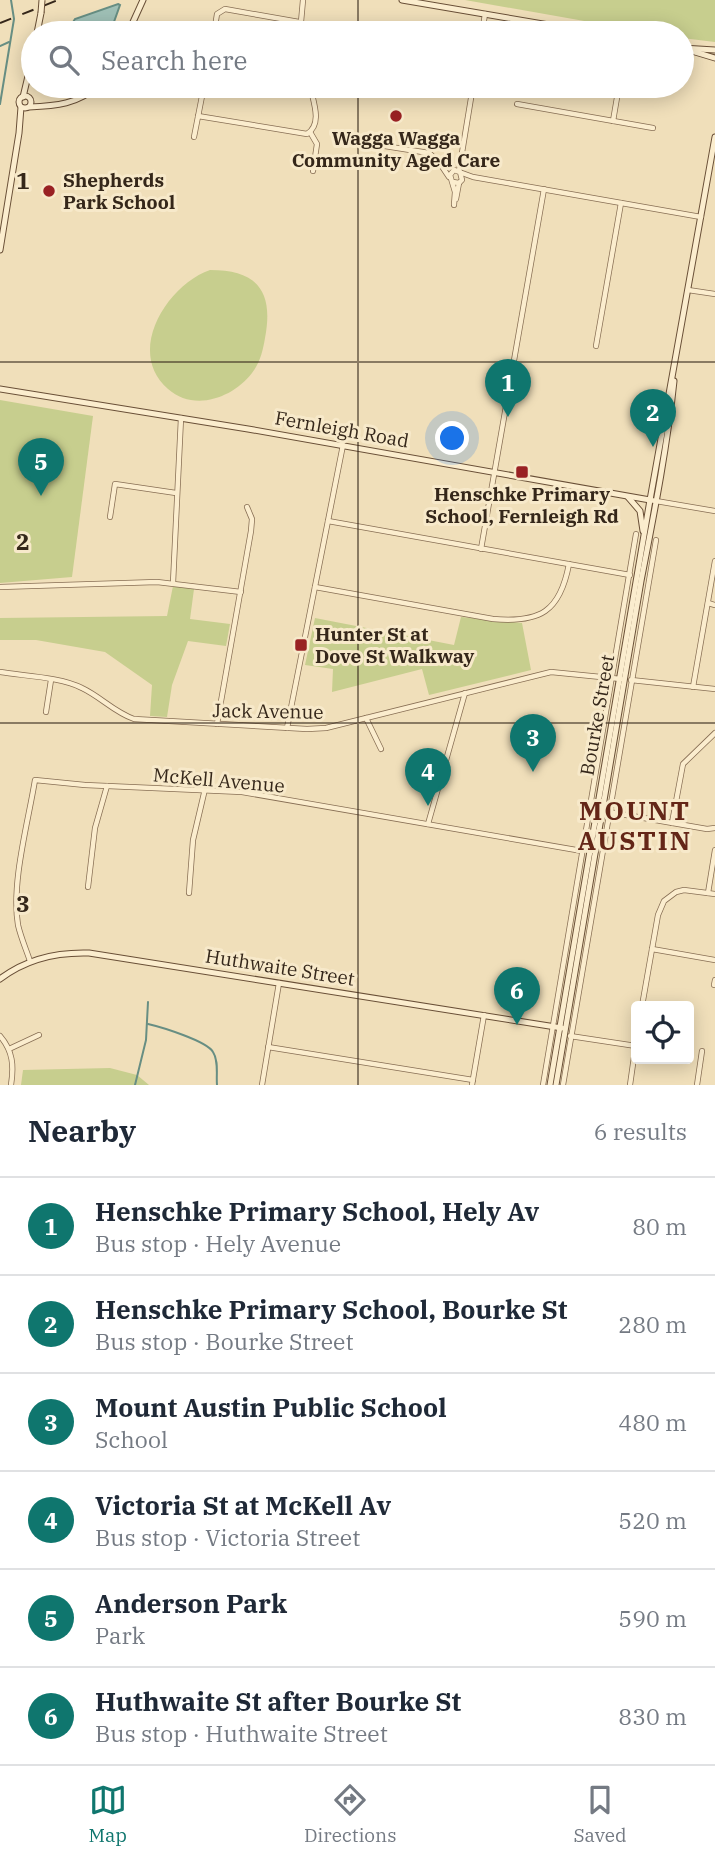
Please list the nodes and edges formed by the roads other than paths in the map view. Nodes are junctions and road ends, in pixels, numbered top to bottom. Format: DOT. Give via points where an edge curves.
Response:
graph roads {
  1 [pos="42,0"];
  2 [pos="143,0"];
  3 [pos="303,0"];
  4 [pos="402,0"];
  5 [pos="485,14"];
  6 [pos="39,21"];
  7 [pos="133,21"];
  8 [pos="216,21"];
  9 [pos="293,21"];
  10 [pos="299,21"];
  11 [pos="484,21"];
  12 [pos="526,21"];
  13 [pos="694,49"];
  14 [pos="715,50"];
  15 [pos="694,52"];
  16 [pos="715,58"];
  17 [pos="28,98"];
  18 [pos="80,98"];
  19 [pos="202,98"];
  20 [pos="312,98"];
  21 [pos="471,98"];
  22 [pos="617,98"];
  23 [pos="27,103"];
  24 [pos="517,104"];
  25 [pos="198,116"];
  26 [pos="613,121"];
  27 [pos="653,128"];
  28 [pos="310,132"];
  29 [pos="194,137"];
  30 [pos="715,137"];
  31 [pos="372,144"];
  32 [pos="313,172"];
  33 [pos="456,176"];
  34 [pos="544,189"];
  35 [pos="621,203"];
  36 [pos="701,216"];
  37 [pos="0,250"];
  38 [pos="688,289"];
  39 [pos="715,294"];
  40 [pos="596,346"];
  41 [pos="678,350"];
  42 [pos="1,389"];
  43 [pos="180,418"];
  44 [pos="342,445"];
  45 [pos="495,472"];
  46 [pos="176,493"];
  47 [pos="624,495"];
  48 [pos="650,500"];
  49 [pos="657,501"];
  50 [pos="247,506"];
  51 [pos="715,512"];
  52 [pos="110,517"];
  53 [pos="328,521"];
  54 [pos="636,534"];
  55 [pos="656,540"];
  56 [pos="481,549"];
  57 [pos="640,555"];
  58 [pos="715,561"];
  59 [pos="569,564"];
  60 [pos="630,575"];
  61 [pos="644,582"];
  62 [pos="173,583"];
  63 [pos="0,587"];
  64 [pos="315,587"];
  65 [pos="241,592"];
  66 [pos="708,603"];
  67 [pos="715,605"];
  68 [pos="0,672"];
  69 [pos="621,679"];
  70 [pos="51,680"];
  71 [pos="693,687"];
  72 [pos="715,689"];
  73 [pos="465,693"];
  74 [pos="46,712"];
  75 [pos="366,718"];
  76 [pos="217,724"];
  77 [pos="287,728"];
  78 [pos="715,733"];
  79 [pos="380,749"];
  80 [pos="107,786"];
  81 [pos="205,789"];
  82 [pos="599,811"];
  83 [pos="610,812"];
  84 [pos="672,823"];
  85 [pos="428,824"];
  86 [pos="715,828"];
  87 [pos="715,850"];
  88 [pos="583,851"];
  89 [pos="88,887"];
  90 [pos="189,893"];
  91 [pos="708,893"];
  92 [pos="715,894"];
  93 [pos="652,949"];
  94 [pos="715,960"];
  95 [pos="30,961"];
  96 [pos="0,979"];
  97 [pos="279,983"];
  98 [pos="643,1001"];
  99 [pos="484,1015"];
  100 [pos="559,1027"];
  101 [pos="39,1035"];
  102 [pos="0,1036"];
  103 [pos="570,1036"];
  104 [pos="631,1044"];
  105 [pos="268,1047"];
  106 [pos="9,1049"];
  107 [pos="702,1051"];
  108 [pos="633,1064"];
  109 [pos="473,1083"];
  110 [pos="11,1085"];
  111 [pos="262,1085"];
  112 [pos="543,1085"];
  113 [pos="551,1085"];
  114 [pos="556,1085"];
  115 [pos="563,1085"];
  116 [pos="629,1085"];
  117 [pos="697,1085"];
  1 -- 6 [label="street, bridge"];
  2 -- 7 [label="street"];
  3 -- 10 [label="street"];
  4 -- 5 [label="street"];
  5 -- 11 [label="street"];
  5 -- 12 [label="street"];
  8 -- 9 [label="street" via="225,9"];
  13 -- 14 [label="street"];
  15 -- 16 [label="street"];
  17 -- 23 [label="street"];
  18 -- 23 [label="street" via="52,106"];
  19 -- 25 [label="street"];
  20 -- 28 [label="street" via="316,122"];
  21 -- 33 [label="street"];
  22 -- 26 [label="street"];
  23 -- 37 [label="street"];
  24 -- 26 [label="street"];
  25 -- 28 [label="street"];
  25 -- 29 [label="street"];
  26 -- 27 [label="street"];
  28 -- 32 [label="street" via="317,144"];
  30 -- 36 [label="street, Bourke Street"];
  31 -- 33 [label="street" via="429,153"];
  33 -- 34 [label="street"];
  34 -- 35 [label="street"];
  34 -- 45 [label="street"];
  35 -- 36 [label="street"];
  35 -- 40 [label="street"];
  36 -- 38 [label="street, Bourke Street"];
  38 -- 39 [label="street"];
  38 -- 41 [label="street, Bourke Street"];
  41 -- 48 [label="street, Bourke Street"];
  41 -- 49 [label="street, Bourke Street"];
  42 -- 43 [label="street, Fernleigh Road"];
  43 -- 44 [label="street, Fernleigh Road"];
  43 -- 46 [label="street"];
  44 -- 45 [label="street, Fernleigh Road"];
  44 -- 53 [label="street"];
  45 -- 47 [label="street, Fernleigh Road"];
  45 -- 56 [label="street"];
  46 -- 52 [label="street" via="115,484"];
  46 -- 62 [label="street"];
  47 -- 48 [label="street, Fernleigh Road"];
  47 -- 57 [label="street" via="635,503 641,517"];
  48 -- 49 [label="street, Fernleigh Road"];
  48 -- 57 [label="street, Bourke Street"];
  49 -- 51 [label="street, Fernleigh Road"];
  49 -- 61 [label="street, Bourke Street"];
  50 -- 65 [label="street" via="252,525"];
  53 -- 56 [label="street"];
  53 -- 64 [label="street"];
  54 -- 60 [label="street, Bourke Street"];
  55 -- 61 [label="street, Bourke Street"];
  56 -- 59 [label="street"];
  57 -- 69 [label="street, Bourke Street"];
  58 -- 66 [label="street"];
  59 -- 60 [label="street"];
  59 -- 64 [label="street" via="558,600 521,620"];
  60 -- 69 [label="street, Bourke Street"];
  61 -- 69 [label="street, Bourke Street"];
  62 -- 63 [label="street"];
  62 -- 65 [label="street"];
  64 -- 77 [label="street"];
  65 -- 76 [label="street"];
  66 -- 67 [label="street"];
  66 -- 71 [label="street"];
  68 -- 70 [label="street, Jack Avenue"];
  69 -- 71 [label="street, Jack Avenue"];
  69 -- 73 [label="street, Jack Avenue" via="551,672"];
  69 -- 82 [label="street, Bourke Street"];
  69 -- 83 [label="street, Bourke Street"];
  69 -- 88 [label="street, Bourke Street"];
  70 -- 74 [label="street"];
  70 -- 76 [label="street, Jack Avenue" via="82,688 134,719"];
  71 -- 72 [label="street, Jack Avenue"];
  73 -- 75 [label="street, Jack Avenue"];
  73 -- 85 [label="street"];
  75 -- 77 [label="street, Jack Avenue" via="317,729"];
  75 -- 79 [label="street"];
  76 -- 77 [label="street, Jack Avenue"];
  78 -- 84 [label="street" via="683,764"];
  80 -- 81 [label="street, McKell Avenue"];
  80 -- 89 [label="street" via="95,828"];
  80 -- 95 [label="street, McKell Avenue" via="34,780 16,906"];
  81 -- 85 [label="street, McKell Avenue"];
  81 -- 90 [label="street" via="193,840"];
  82 -- 83 [label="street"];
  82 -- 100 [label="street, Bourke Street"];
  83 -- 84 [label="street"];
  83 -- 103 [label="street, Bourke Street"];
  84 -- 86 [label="street"];
  85 -- 88 [label="street, McKell Avenue"];
  87 -- 91 [label="street"];
  88 -- 100 [label="street, Bourke Street"];
  91 -- 92 [label="street"];
  91 -- 93 [label="street" via="684,890 664,901"];
  93 -- 94 [label="street"];
  93 -- 98 [label="street"];
  95 -- 96 [label="street, Huthwaite Street"];
  95 -- 97 [label="street, Huthwaite Street" via="89,953"];
  97 -- 99 [label="street, Huthwaite Street"];
  97 -- 105 [label="street"];
  99 -- 100 [label="street, Huthwaite Street"];
  99 -- 109 [label="street"];
  100 -- 112 [label="street, Bourke Street"];
  100 -- 113 [label="street, Bourke Street"];
  100 -- 114 [label="street, Bourke Street"];
  101 -- 106 [label="street"];
  102 -- 106 [label="street"];
  103 -- 104 [label="street"];
  103 -- 115 [label="street, Bourke Street"];
  105 -- 109 [label="street"];
  105 -- 111 [label="street"];
  106 -- 110 [label="street"];
  107 -- 117 [label="street"];
  108 -- 116 [label="street"];
}
